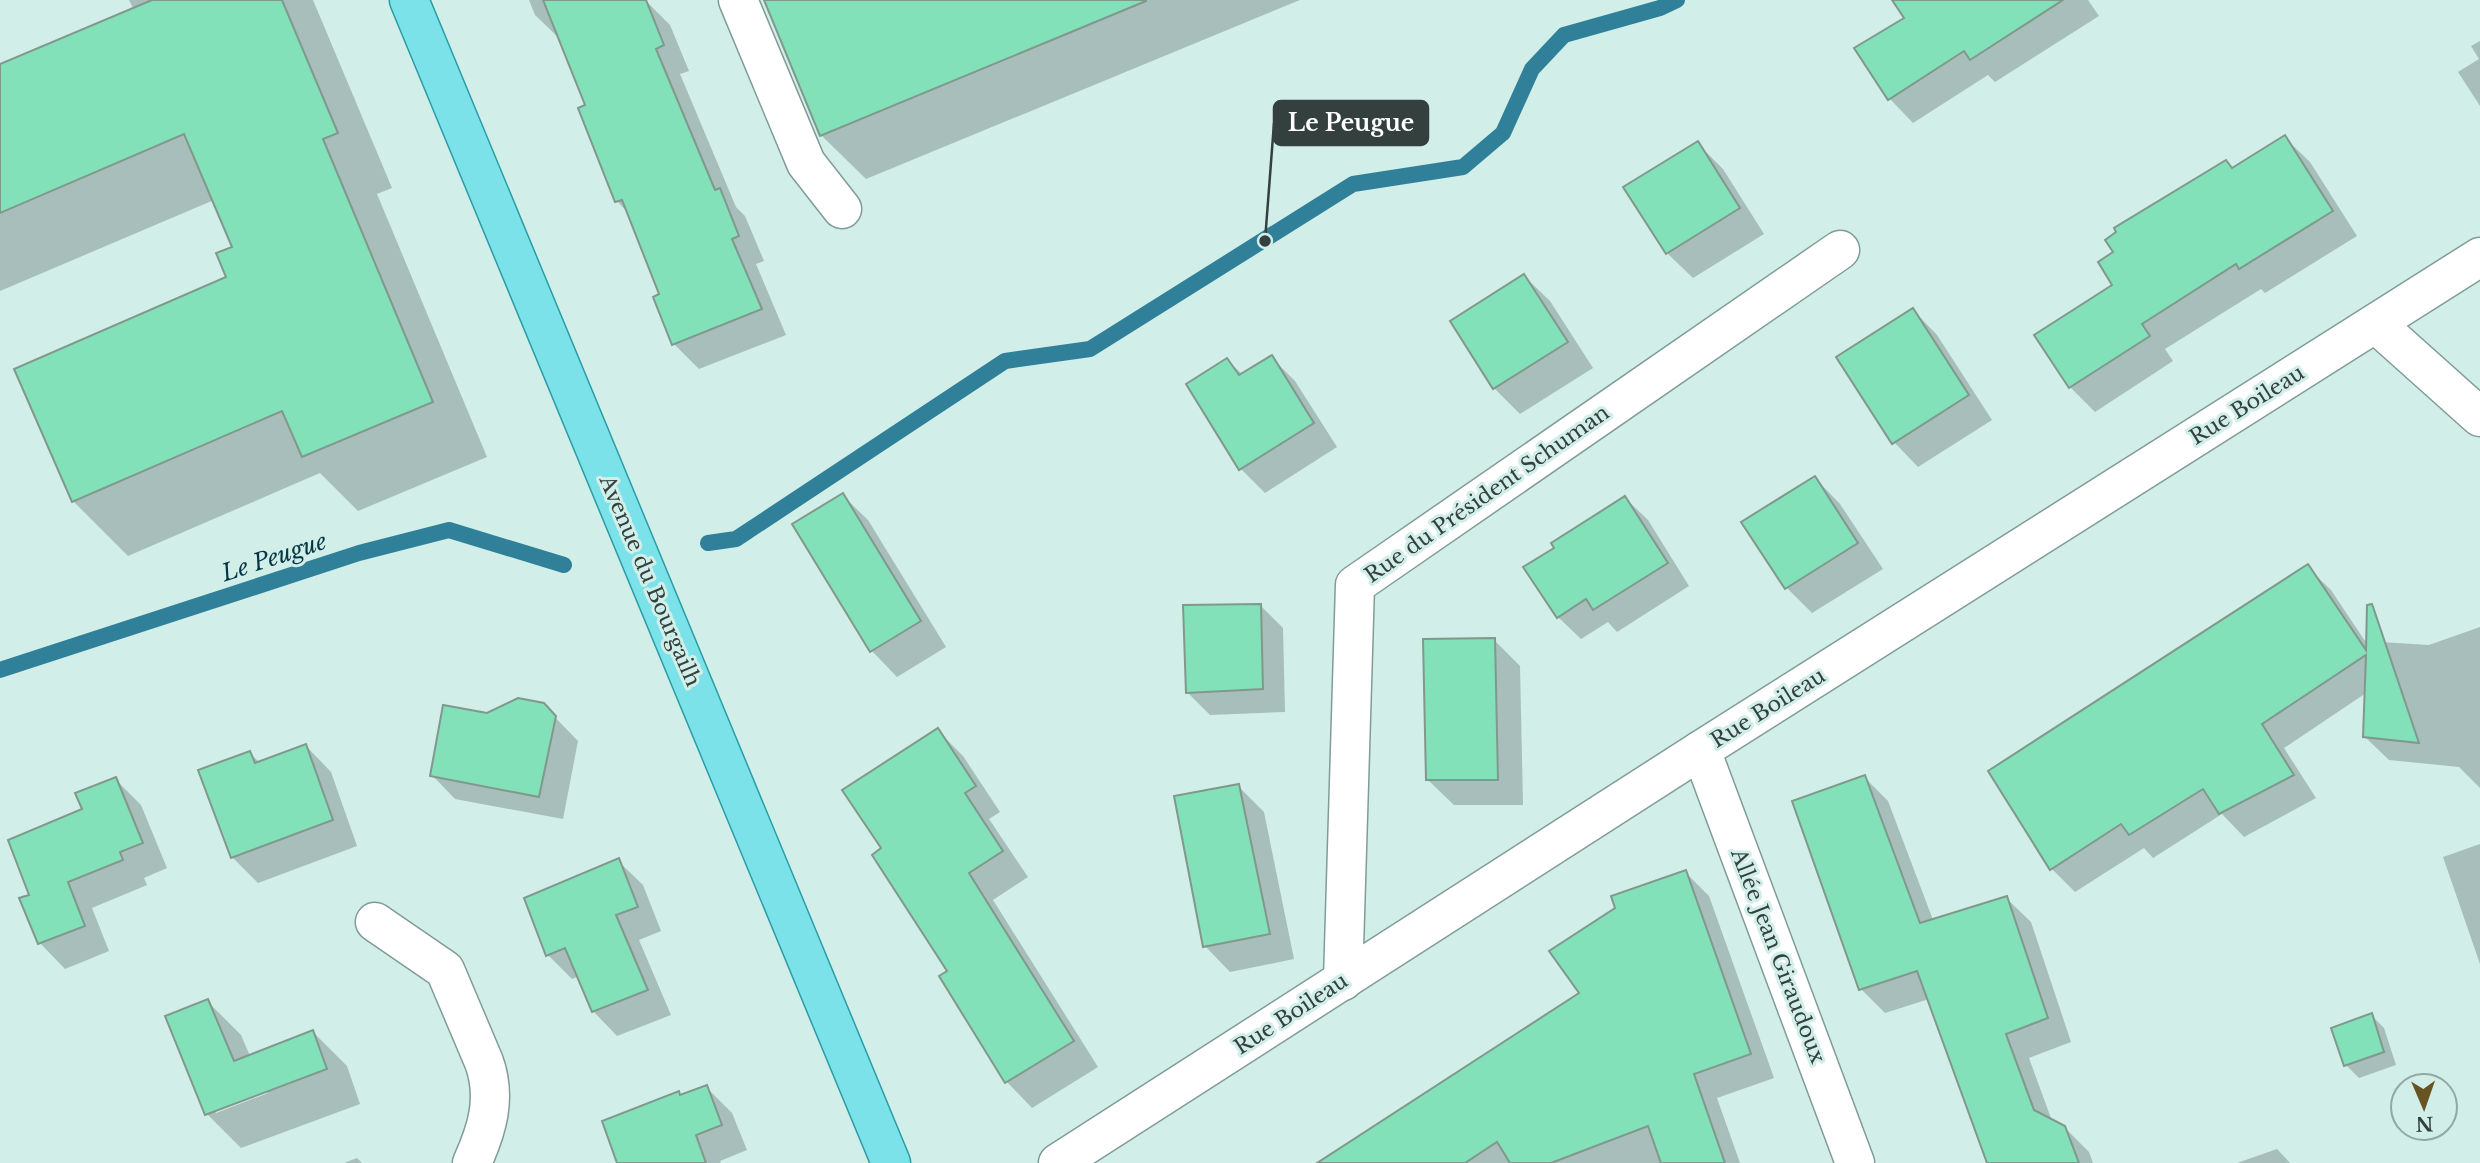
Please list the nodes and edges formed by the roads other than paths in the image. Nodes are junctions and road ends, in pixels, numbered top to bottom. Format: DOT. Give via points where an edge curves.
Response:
graph roads {
  1 [pos="409,0"];
  2 [pos="738,0"];
  3 [pos="842,209"];
  4 [pos="1840,250"];
  5 [pos="2480,257"];
  6 [pos="2376,324"];
  7 [pos="2480,416"];
  8 [pos="1701,750"];
  9 [pos="374,922"];
  10 [pos="1343,981"];
  11 [pos="472,1163"];
  12 [pos="891,1163"];
  13 [pos="1058,1163"];
  14 [pos="1855,1163"];
  1 -- 12 [label="main road, Avenue du Bourgailh"];
  2 -- 3 [label="street" via="806,163"];
  4 -- 10 [label="street, Rue du Président Schuman" via="1356,585"];
  5 -- 6 [label="street, Rue Boileau"];
  6 -- 7 [label="street"];
  6 -- 8 [label="street, Rue Boileau"];
  8 -- 10 [label="street, Rue Boileau"];
  8 -- 14 [label="street, Allée Jean Giraudoux"];
  9 -- 11 [label="street" via="445,970 484,1062 492,1101 485,1135"];
  10 -- 13 [label="street, Rue Boileau"];
}
